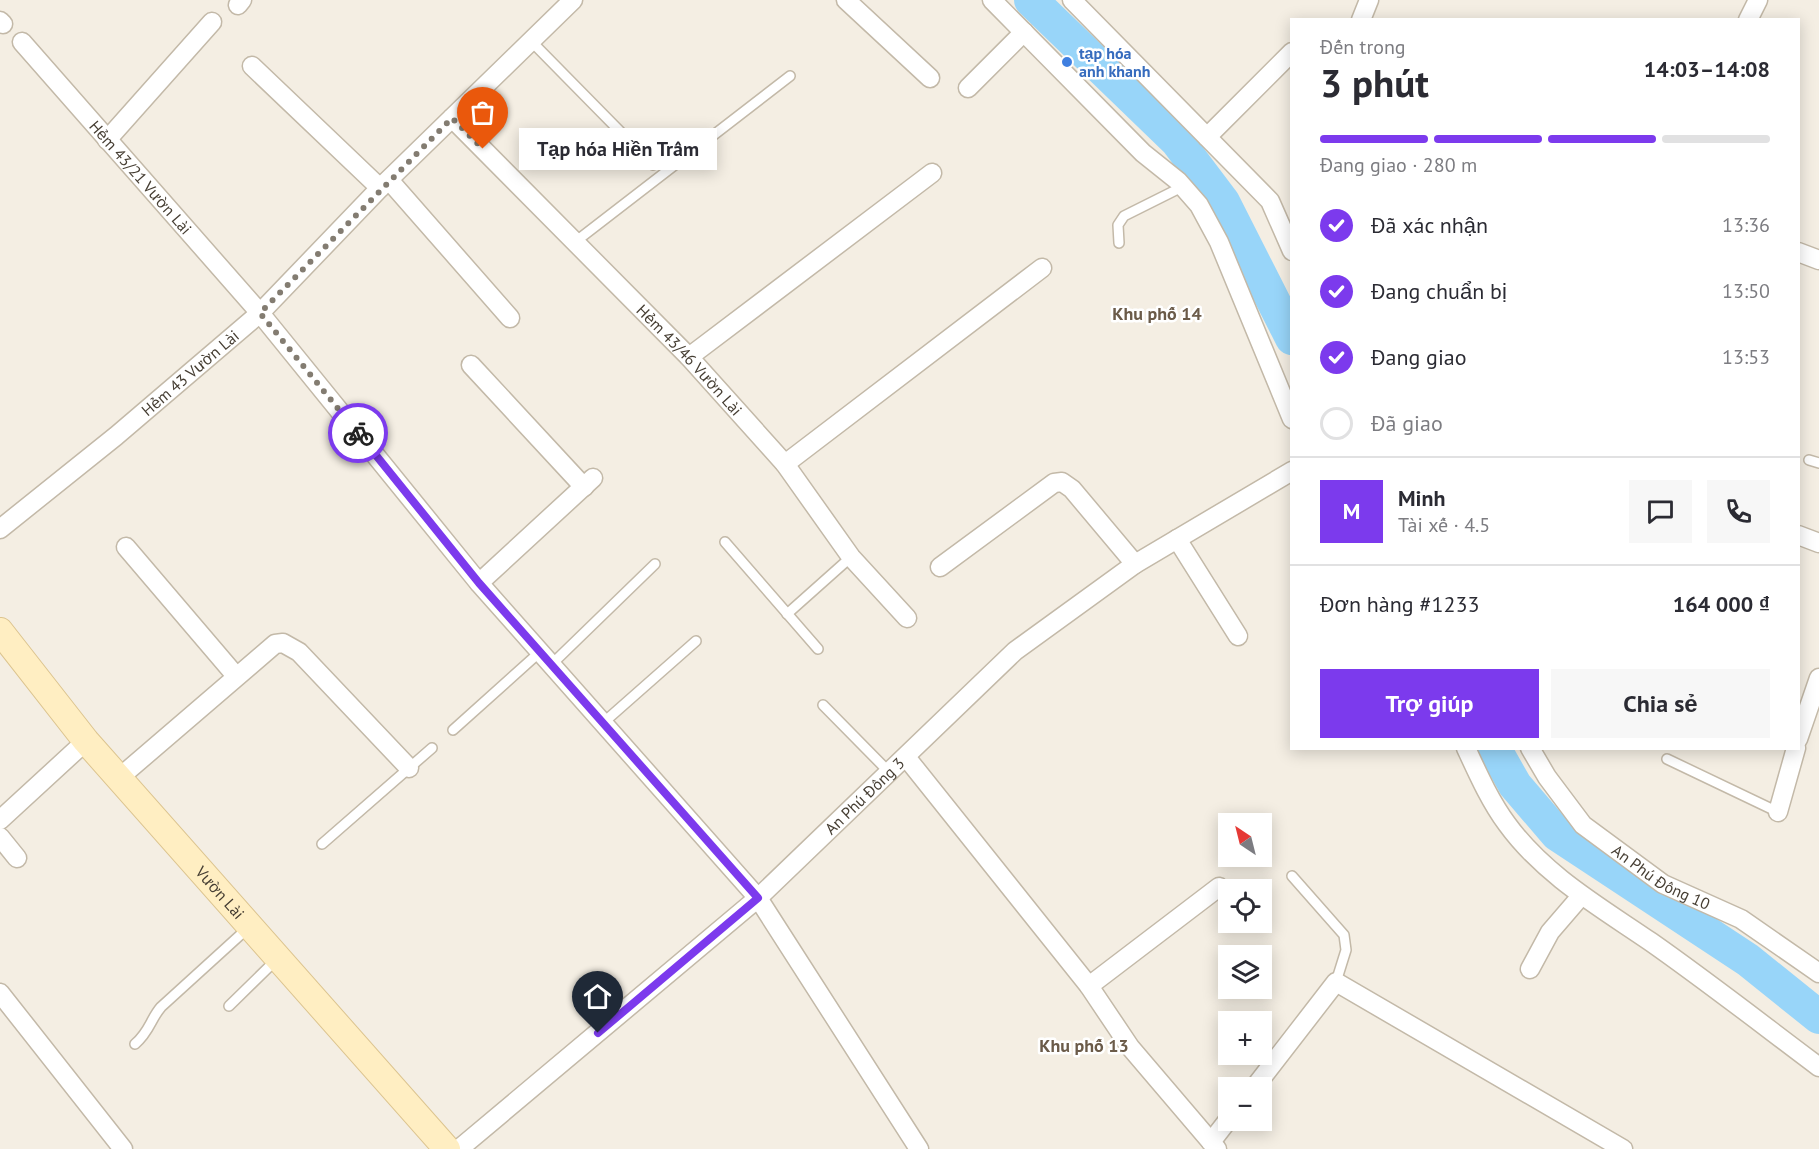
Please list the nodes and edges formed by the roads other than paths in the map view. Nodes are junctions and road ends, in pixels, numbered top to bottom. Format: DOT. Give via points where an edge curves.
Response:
graph roads {
  1 [pos="846,0"];
  2 [pos="992,0"];
  3 [pos="1072,0"];
  4 [pos="1369,0"];
  5 [pos="1758,0"];
  6 [pos="562,4"];
  7 [pos="1362,18"];
  8 [pos="1750,18"];
  9 [pos="212,22"];
  10 [pos="1024,32"];
  11 [pos="531,41"];
  12 [pos="22,42"];
  13 [pos="1290,54"];
  14 [pos="252,66"];
  15 [pos="790,76"];
  16 [pos="930,78"];
  17 [pos="968,88"];
  18 [pos="452,118"];
  19 [pos="1207,137"];
  20 [pos="107,140"];
  21 [pos="653,165"];
  22 [pos="932,173"];
  23 [pos="385,184"];
  24 [pos="1184,186"];
  25 [pos="575,242"];
  26 [pos="1119,243"];
  27 [pos="1290,246"];
  28 [pos="1800,253"];
  29 [pos="1819,260"];
  30 [pos="1042,268"];
  31 [pos="260,313"];
  32 [pos="510,318"];
  33 [pos="689,357"];
  34 [pos="471,365"];
  35 [pos="1290,414"];
  36 [pos="785,464"];
  37 [pos="1290,472"];
  38 [pos="0,529"];
  39 [pos="1800,536"];
  40 [pos="1177,539"];
  41 [pos="725,542"];
  42 [pos="1819,543"];
  43 [pos="126,547"];
  44 [pos="851,557"];
  45 [pos="655,564"];
  46 [pos="1135,564"];
  47 [pos="940,567"];
  48 [pos="479,583"];
  49 [pos="787,614"];
  50 [pos="907,618"];
  51 [pos="0,631"];
  52 [pos="1238,636"];
  53 [pos="696,641"];
  54 [pos="818,649"];
  55 [pos="546,658"];
  56 [pos="236,676"];
  57 [pos="1819,678"];
  58 [pos="1803,703"];
  59 [pos="823,705"];
  60 [pos="603,723"];
  61 [pos="1800,725"];
  62 [pos="453,730"];
  63 [pos="86,741"];
  64 [pos="432,748"];
  65 [pos="1467,750"];
  66 [pos="1531,750"];
  67 [pos="1795,750"];
  68 [pos="906,757"];
  69 [pos="1667,759"];
  70 [pos="409,768"];
  71 [pos="890,772"];
  72 [pos="119,778"];
  73 [pos="1778,812"];
  74 [pos="0,820"];
  75 [pos="0,837"];
  76 [pos="322,844"];
  77 [pos="17,858"];
  78 [pos="1292,876"];
  79 [pos="1218,888"];
  80 [pos="1581,896"];
  81 [pos="758,898"];
  82 [pos="249,927"];
  83 [pos="277,959"];
  84 [pos="1530,969"];
  85 [pos="1819,973"];
  86 [pos="1336,982"];
  87 [pos="1089,986"];
  88 [pos="0,993"];
  89 [pos="230,1006"];
  90 [pos="135,1044"];
  91 [pos="1819,1067"];
  92 [pos="1263,1077"];
  93 [pos="1222,1131"];
  94 [pos="1214,1146"];
  95 [pos="123,1149"];
  96 [pos="447,1149"];
  97 [pos="459,1149"];
  98 [pos="919,1149"];
  99 [pos="1623,1149"];
  1 -- 16 [label="street"];
  2 -- 10 [label="street"];
  3 -- 19 [label="street"];
  4 -- 7 [label="street"];
  5 -- 8 [label="street"];
  6 -- 11 [label="street, Hẻm 43 Vườn Lài"];
  9 -- 20 [label="street"];
  10 -- 17 [label="street"];
  10 -- 24 [label="street" via="1143,153"];
  11 -- 18 [label="street, Hẻm 43 Vườn Lài"];
  11 -- 21 [label="lane"];
  12 -- 20 [label="street, Hẻm 43/21 Vườn Lài"];
  13 -- 19 [label="street"];
  14 -- 23 [label="street"];
  15 -- 25 [label="lane"];
  18 -- 23 [label="street, Hẻm 43 Vườn Lài"];
  18 -- 25 [label="street, Hẻm 43/46 Vườn Lài"];
  19 -- 27 [label="street" via="1270,201"];
  20 -- 31 [label="street, Hẻm 43/21 Vườn Lài"];
  22 -- 33 [label="street"];
  23 -- 31 [label="street, Hẻm 43 Vườn Lài"];
  23 -- 32 [label="street"];
  24 -- 26 [label="lane" via="1124,216 1118,225"];
  24 -- 35 [label="street" via="1219,242"];
  25 -- 33 [label="street, Hẻm 43/46 Vườn Lài"];
  28 -- 29 [label="street"];
  30 -- 36 [label="street"];
  31 -- 38 [label="street, Hẻm 43 Vườn Lài"];
  31 -- 48 [label="street, Hẻm 43/21 Vườn Lài"];
  33 -- 36 [label="street, Hẻm 43/46 Vườn Lài"];
  34 -- 48 [label="street" via="589,483"];
  36 -- 44 [label="street, Hẻm 43/46 Vườn Lài"];
  37 -- 40 [label="street, An Phú Đông 3"];
  39 -- 42 [label="street"];
  40 -- 46 [label="street, An Phú Đông 3"];
  40 -- 52 [label="street"];
  41 -- 49 [label="lane"];
  43 -- 56 [label="street"];
  44 -- 49 [label="lane"];
  44 -- 50 [label="street, Hẻm 43/46 Vườn Lài"];
  45 -- 55 [label="lane"];
  46 -- 47 [label="street" via="1062,482 1054,483"];
  46 -- 68 [label="street, An Phú Đông 3" via="1015,651"];
  48 -- 55 [label="street, Hẻm 43/21 Vườn Lài"];
  49 -- 54 [label="lane"];
  51 -- 63 [label="main road, Vườn Lài"];
  53 -- 60 [label="lane"];
  55 -- 60 [label="street, Hẻm 43/21 Vườn Lài"];
  55 -- 62 [label="lane"];
  56 -- 70 [label="street" via="275,644 290,645"];
  56 -- 72 [label="street"];
  57 -- 58 [label="street"];
  58 -- 61 [label="street"];
  59 -- 71 [label="lane"];
  60 -- 81 [label="street, Hẻm 43/21 Vườn Lài"];
  63 -- 72 [label="main road, Vườn Lài"];
  63 -- 74 [label="street"];
  64 -- 70 [label="lane"];
  65 -- 80 [label="street" via="1508,825"];
  66 -- 85 [label="street, An Phú Đông 10" via="1582,825 1663,884 1741,919"];
  67 -- 73 [label="street"];
  68 -- 71 [label="street, An Phú Đông 3"];
  68 -- 87 [label="street"];
  69 -- 73 [label="lane"];
  70 -- 76 [label="lane"];
  71 -- 81 [label="street, An Phú Đông 3"];
  72 -- 82 [label="main road, Vườn Lài"];
  75 -- 77 [label="street"];
  78 -- 86 [label="lane" via="1344,935 1346,950"];
  79 -- 87 [label="street"];
  80 -- 84 [label="street" via="1550,932"];
  80 -- 91 [label="street"];
  81 -- 97 [label="street, An Phú Đông 3"];
  81 -- 98 [label="street, Hẻm 43/21 Vườn Lài"];
  82 -- 83 [label="main road, Vườn Lài"];
  82 -- 90 [label="lane" via="161,1007 147,1033"];
  83 -- 89 [label="lane"];
  83 -- 96 [label="main road, Vườn Lài"];
  86 -- 92 [label="street"];
  86 -- 99 [label="street"];
  87 -- 94 [label="street" via="1130,1047"];
  88 -- 95 [label="street"];
  93 -- 94 [label="street"];
}
